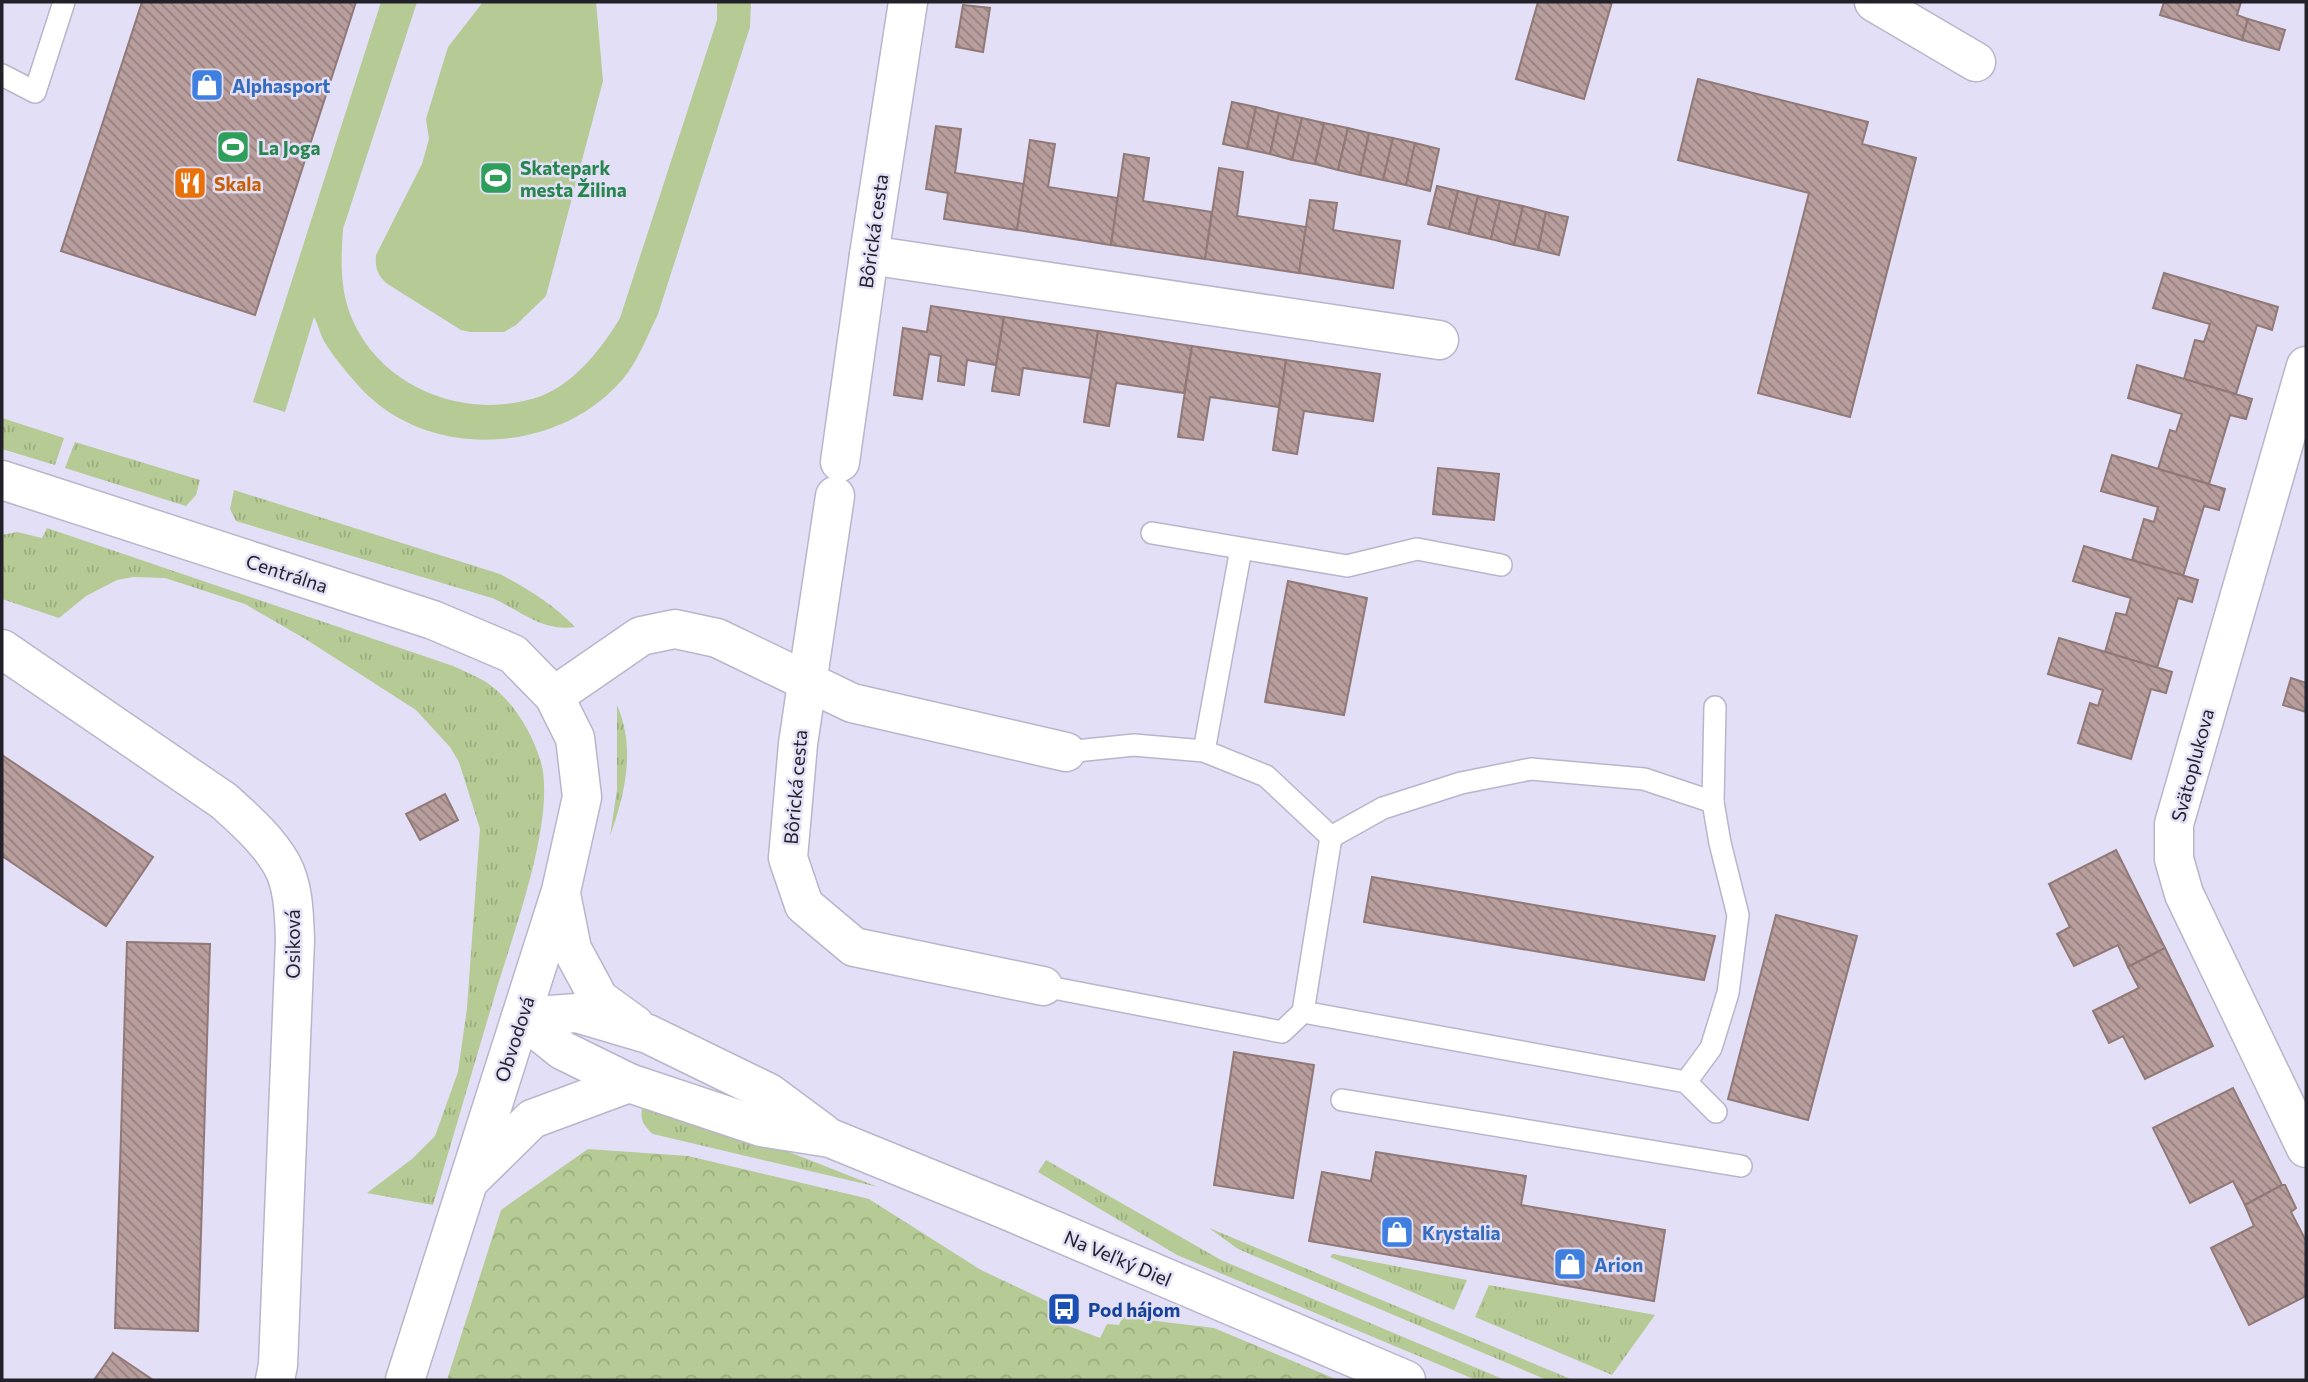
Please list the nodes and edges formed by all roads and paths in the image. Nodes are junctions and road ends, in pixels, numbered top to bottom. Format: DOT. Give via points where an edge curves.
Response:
graph roads {
  1 [pos="64,2"];
  2 [pos="908,2"];
  3 [pos="1874,2"];
  4 [pos="1976,62"];
  5 [pos="2,75"];
  6 [pos="869,255"];
  7 [pos="1438,340"];
  8 [pos="2306,366"];
  9 [pos="2,480"];
  10 [pos="1152,533"];
  11 [pos="1241,549"];
  12 [pos="1501,565"];
  13 [pos="2,649"];
  14 [pos="807,680"];
  15 [pos="554,696"];
  16 [pos="1715,707"];
  17 [pos="1204,751"];
  18 [pos="1066,752"];
  19 [pos="1713,802"];
  20 [pos="1331,837"];
  21 [pos="561,891"];
  22 [pos="1042,986"];
  23 [pos="1303,1012"];
  24 [pos="521,1017"];
  25 [pos="648,1034"];
  26 [pos="1686,1082"];
  27 [pos="629,1083"];
  28 [pos="1342,1100"];
  29 [pos="1716,1112"];
  30 [pos="830,1138"];
  31 [pos="2306,1148"];
  32 [pos="1741,1166"];
  33 [pos="467,1183"];
  34 [pos="275,1380"];
  35 [pos="405,1380"];
  36 [pos="1406,1380"];
  1 -- 5 [label="lane" via="35,92"];
  2 -- 6 [label="street, Bôrická cesta"];
  3 -- 4 [label="street"];
  6 -- 7 [label="street"];
  6 -- 14 [label="street, Bôrická cesta"];
  8 -- 31 [label="street, Svätoplukova" via="2174,824 2174,859 2184,894"];
  9 -- 15 [label="street, Centrálna" via="433,621 513,654"];
  10 -- 11 [label="lane"];
  11 -- 12 [label="lane" via="1347,566 1418,549"];
  11 -- 17 [label="lane"];
  13 -- 34 [label="street, Osiková" via="224,801 254,828 283,866 293,904 295,940"];
  14 -- 15 [label="street" via="717,638 675,629 642,636"];
  14 -- 18 [label="street" via="852,703"];
  14 -- 22 [label="street, Bôrická cesta" via="788,858 804,905 854,947"];
  15 -- 21 [label="street, Obvodová" via="575,738 582,797"];
  16 -- 19 [label="lane"];
  17 -- 18 [label="lane" via="1134,745"];
  17 -- 20 [label="lane" via="1266,776"];
  19 -- 20 [label="lane" via="1644,779 1531,769 1461,783 1383,808"];
  19 -- 26 [label="lane" via="1738,915 1728,993 1711,1048"];
  20 -- 23 [label="lane"];
  21 -- 24 [label="street, Obvodová"];
  21 -- 25 [label="street, Na Veľký Diel" via="572,949 599,999"];
  22 -- 23 [label="lane" via="1282,1032"];
  23 -- 26 [label="lane"];
  24 -- 25 [label="street, Na Veľký Diel" via="577,1013"];
  24 -- 27 [label="street, Na Veľký Diel" via="562,1050"];
  24 -- 33 [label="street, Obvodová"];
  25 -- 30 [label="street, Na Veľký Diel" via="769,1093"];
  26 -- 29 [label="lane"];
  27 -- 30 [label="street, Na Veľký Diel" via="761,1127"];
  27 -- 33 [label="street" via="532,1119"];
  28 -- 32 [label="lane"];
  30 -- 36 [label="street, Na Veľký Diel"];
  33 -- 35 [label="street, Obvodová"];
}
